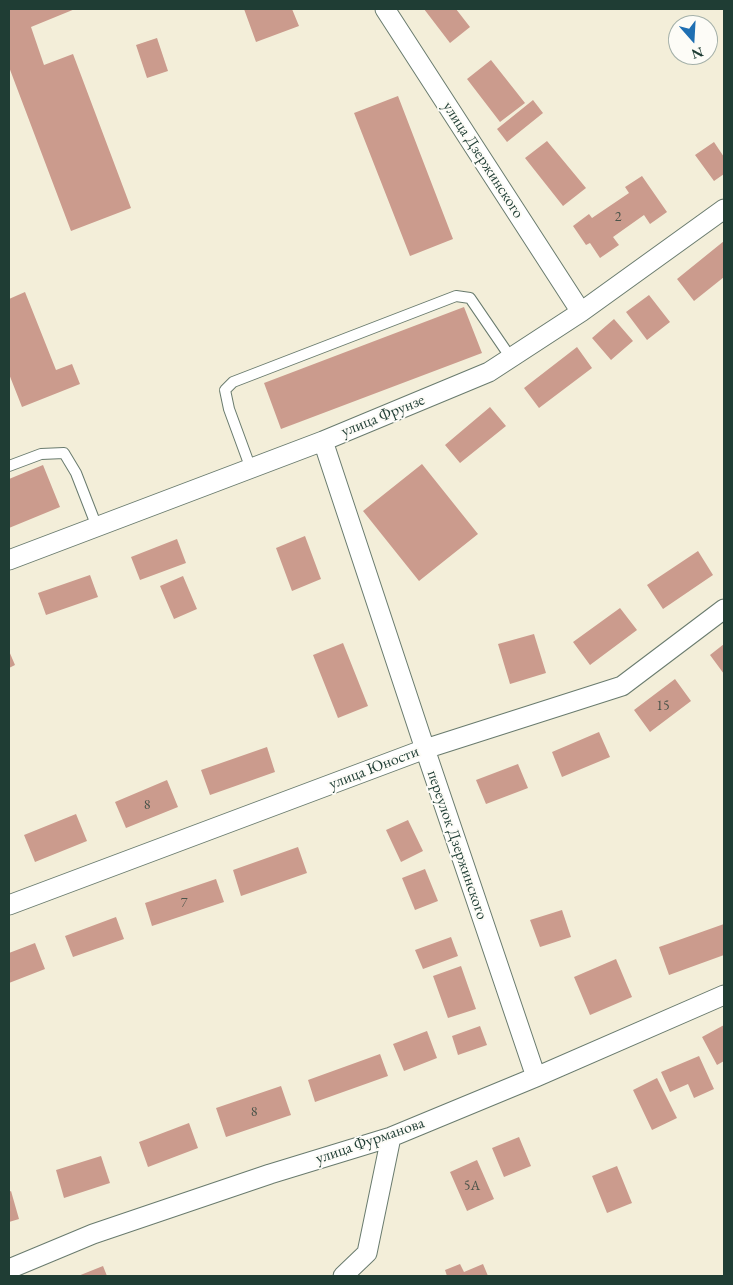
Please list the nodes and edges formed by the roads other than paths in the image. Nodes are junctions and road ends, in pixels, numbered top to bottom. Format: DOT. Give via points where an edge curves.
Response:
graph roads {
  1 [pos="385,9"];
  2 [pos="724,209"];
  3 [pos="581,312"];
  4 [pos="511,358"];
  5 [pos="322,441"];
  6 [pos="9,466"];
  7 [pos="251,468"];
  8 [pos="97,527"];
  9 [pos="9,560"];
  10 [pos="724,609"];
  11 [pos="425,749"];
  12 [pos="9,905"];
  13 [pos="724,995"];
  14 [pos="536,1077"];
  15 [pos="392,1137"];
  16 [pos="9,1269"];
  17 [pos="343,1276"];
  1 -- 3 [label="street, улица Дзержинского"];
  2 -- 3 [label="street, улица Фрунзе"];
  3 -- 4 [label="street, улица Фрунзе"];
  4 -- 5 [label="street, улица Фрунзе" via="489,372"];
  4 -- 7 [label="lane" via="470,298 456,296 233,382 225,390"];
  5 -- 7 [label="street, улица Фрунзе"];
  5 -- 11 [label="street, переулок Дзержинского"];
  6 -- 8 [label="lane" via="42,454 64,453 76,473"];
  7 -- 8 [label="street, улица Фрунзе"];
  8 -- 9 [label="street, улица Фрунзе"];
  10 -- 11 [label="street, улица Юности" via="622,686"];
  11 -- 12 [label="street, улица Юности"];
  11 -- 14 [label="street, переулок Дзержинского"];
  13 -- 14 [label="street, улица Фурманова"];
  14 -- 15 [label="street, улица Фурманова"];
  15 -- 16 [label="street, улица Фурманова" via="93,1234"];
  15 -- 17 [label="street" via="367,1253"];
}
